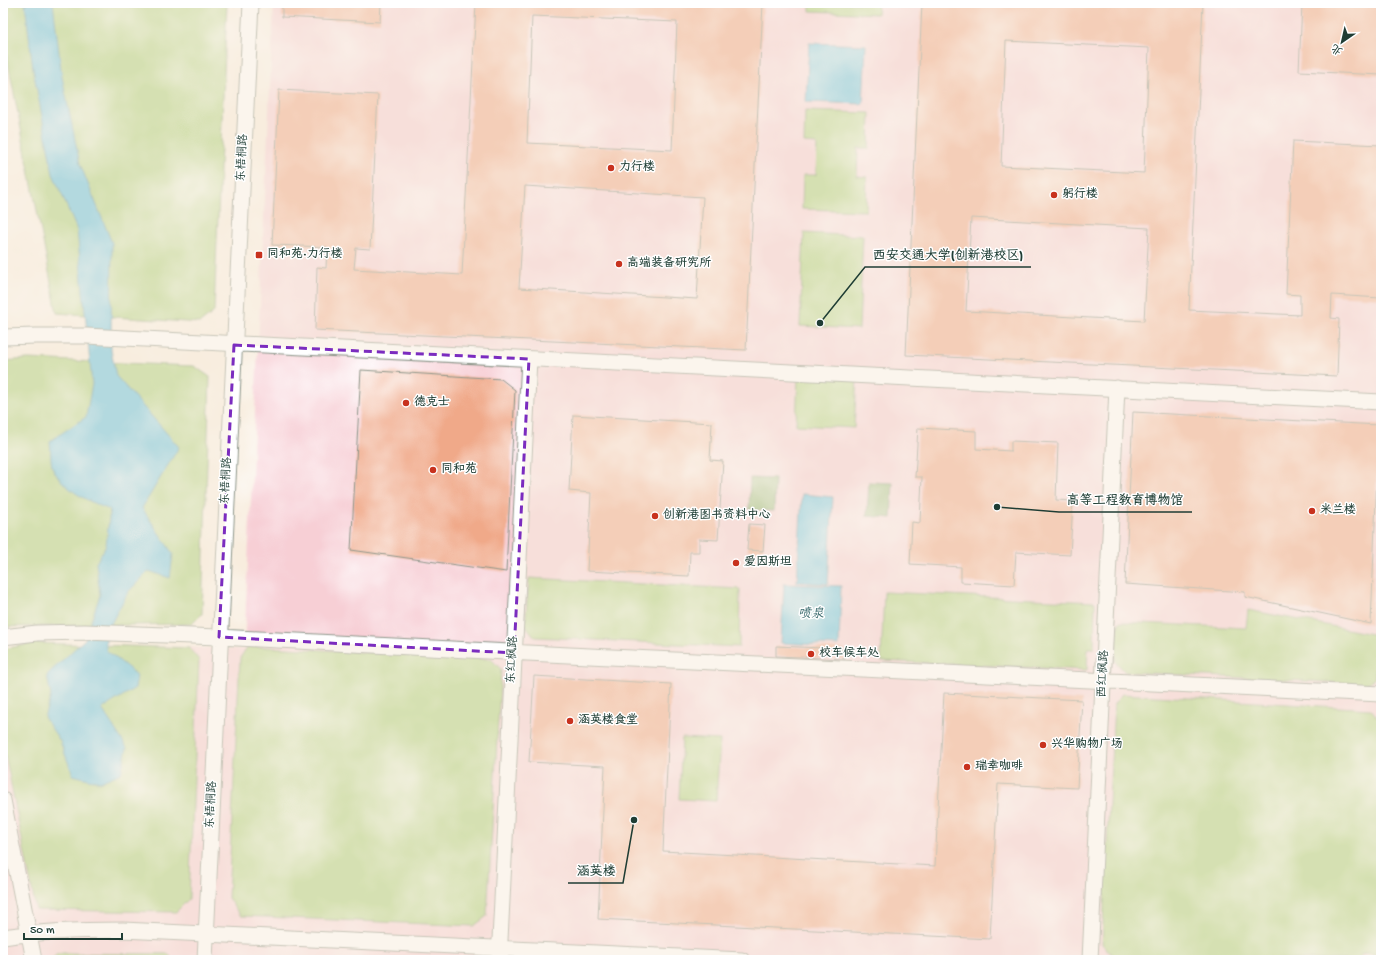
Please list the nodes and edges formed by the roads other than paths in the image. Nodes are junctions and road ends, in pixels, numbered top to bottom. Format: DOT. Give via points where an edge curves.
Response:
graph roads {
  1 [pos="251,3"];
  2 [pos="3,337"];
  3 [pos="234,345"];
  4 [pos="528,359"];
  5 [pos="1117,388"];
  6 [pos="1381,402"];
  7 [pos="3,637"];
  8 [pos="219,637"];
  9 [pos="514,653"];
  10 [pos="1103,681"];
  11 [pos="1381,694"];
  12 [pos="3,800"];
  13 [pos="29,933"];
  14 [pos="206,933"];
  15 [pos="3,937"];
  16 [pos="499,954"];
  17 [pos="34,960"];
  18 [pos="205,960"];
  19 [pos="742,960"];
  20 [pos="1090,960"];
  1 -- 3 [label="street, 东梧桐路"];
  2 -- 3 [label="street" via="86,336"];
  3 -- 4 [label="street"];
  3 -- 8 [label="street, 东梧桐路"];
  4 -- 5 [label="street"];
  4 -- 9 [label="street, 东红枫路"];
  5 -- 6 [label="street"];
  5 -- 10 [label="street, 西红枫路"];
  7 -- 8 [label="street" via="85,632"];
  8 -- 9 [label="street"];
  8 -- 14 [label="street, 东梧桐路"];
  9 -- 10 [label="street"];
  9 -- 16 [label="street, 东红枫路"];
  10 -- 11 [label="street"];
  10 -- 20 [label="street, 西红枫路"];
  12 -- 13 [label="street"];
  13 -- 14 [label="street" via="123,930"];
  13 -- 15 [label="street"];
  13 -- 17 [label="street"];
  14 -- 16 [label="street"];
  14 -- 18 [label="street, 东梧桐路"];
  16 -- 19 [label="street"];
}
